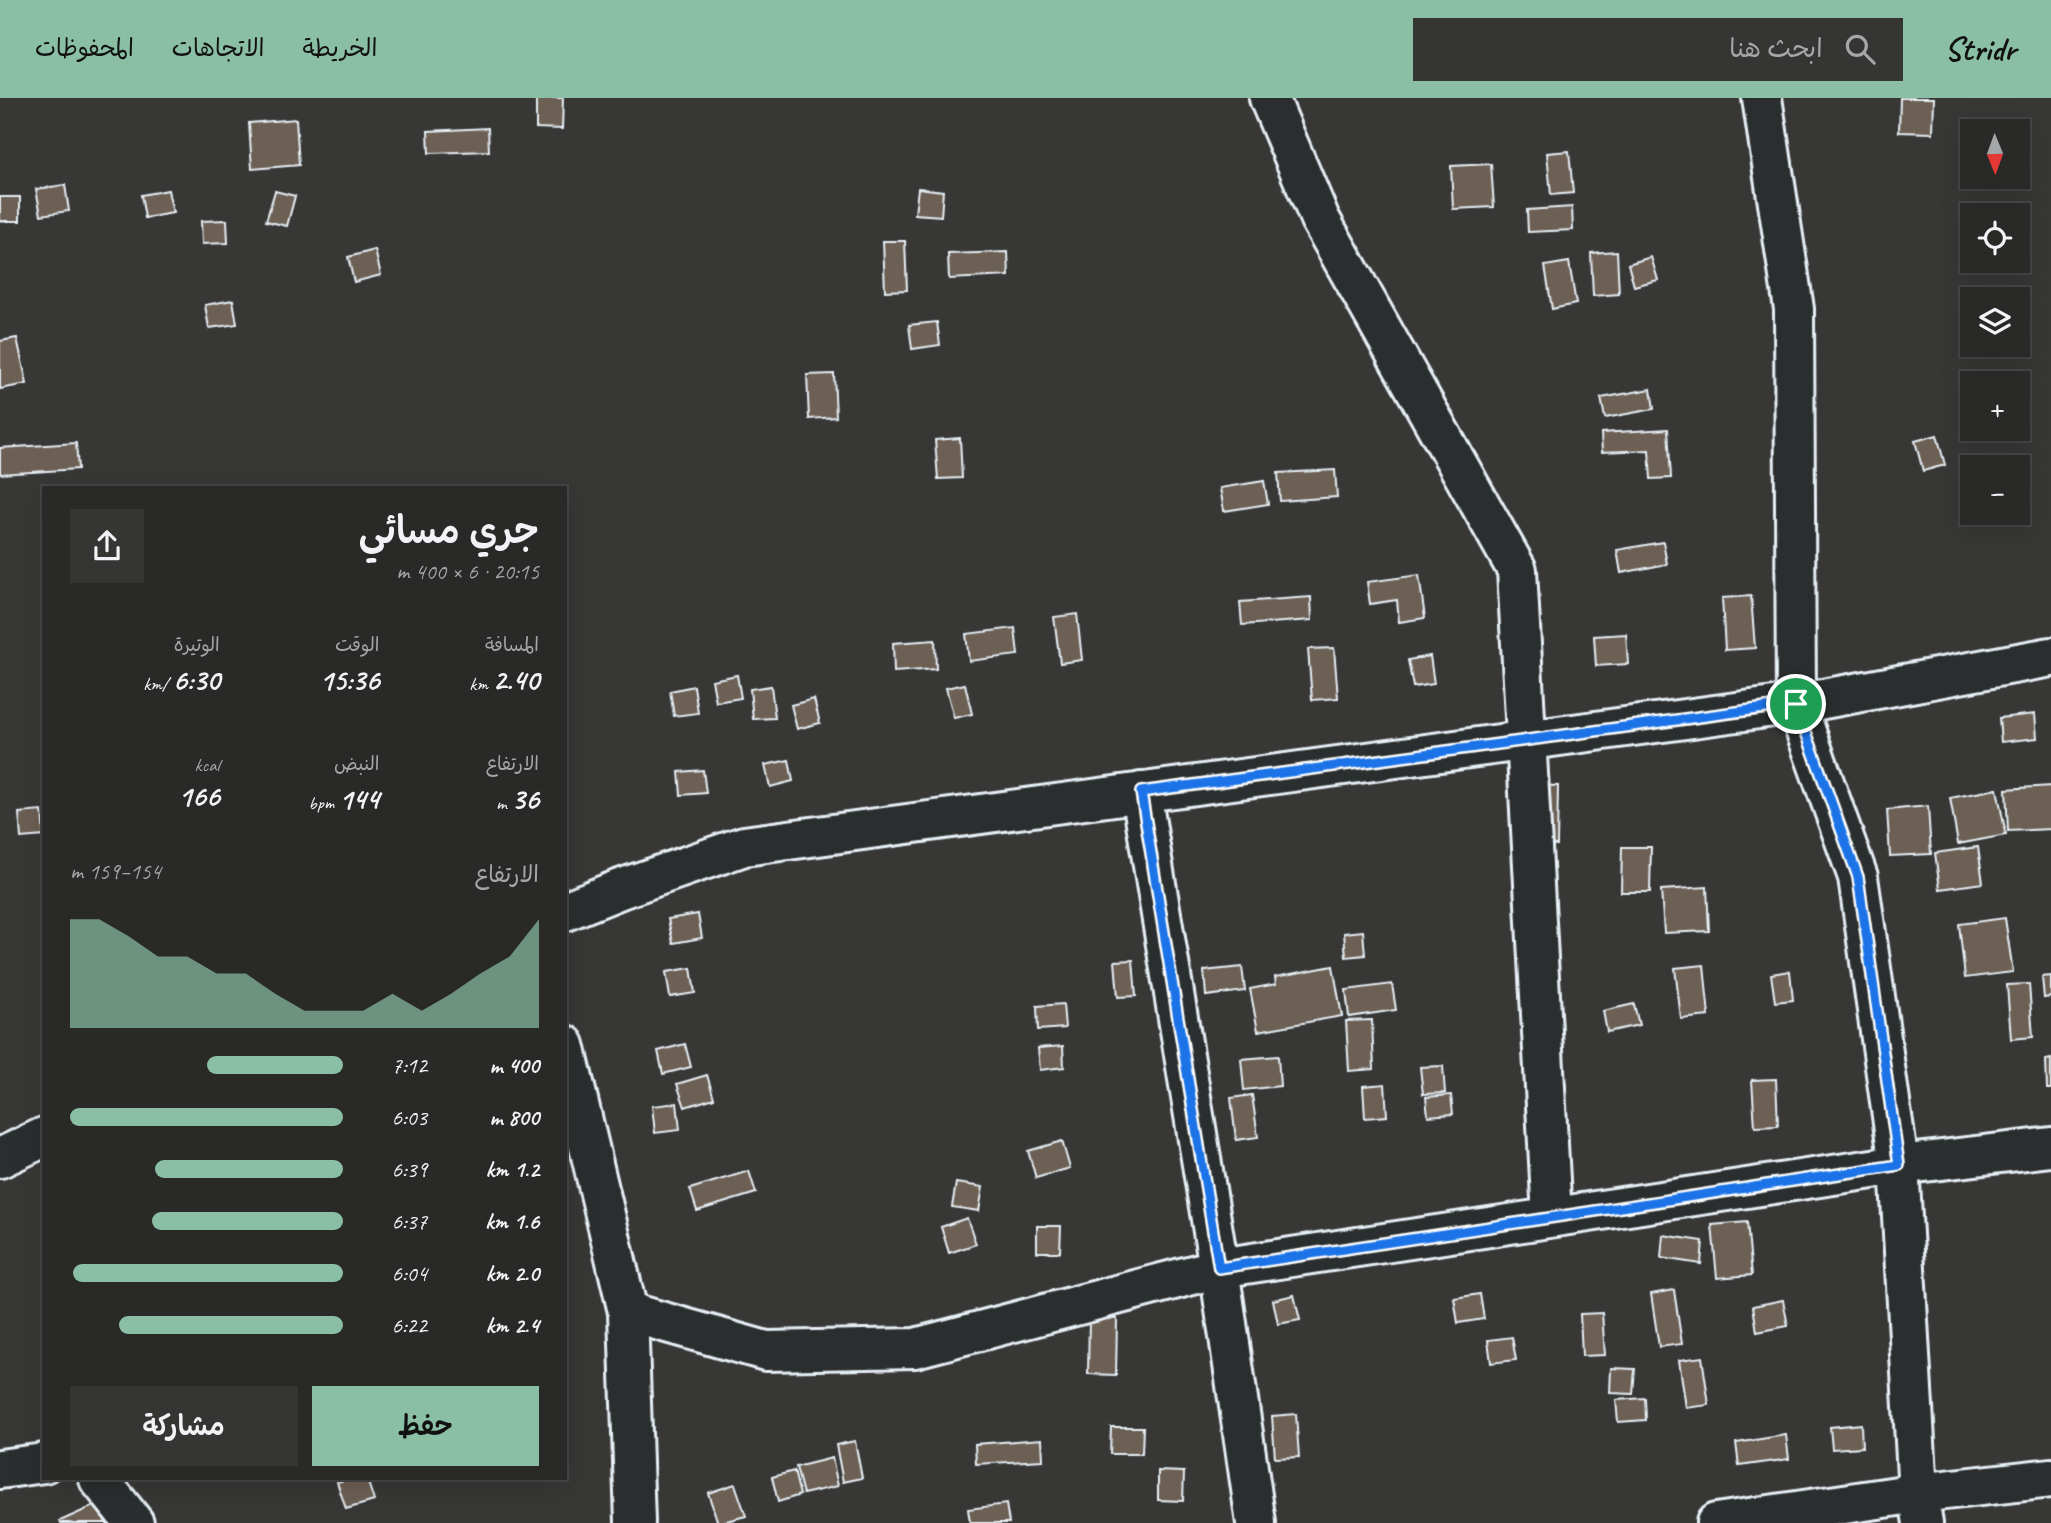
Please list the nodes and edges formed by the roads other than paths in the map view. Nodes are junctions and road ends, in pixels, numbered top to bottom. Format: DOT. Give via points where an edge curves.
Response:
graph roads {
  1 [pos="1269,98"];
  2 [pos="1762,98"];
  3 [pos="2051,657"];
  4 [pos="1796,704"];
  5 [pos="1527,740"];
  6 [pos="1141,792"];
  7 [pos="567,910"];
  8 [pos="567,1053"];
  9 [pos="42,1138"];
  10 [pos="2051,1147"];
  11 [pos="0,1158"];
  12 [pos="1899,1165"];
  13 [pos="1552,1217"];
  14 [pos="1219,1268"];
  15 [pos="628,1312"];
  16 [pos="42,1463"];
  17 [pos="0,1469"];
  18 [pos="2051,1478"];
  19 [pos="100,1480"];
  20 [pos="1921,1508"];
  21 [pos="134,1523"];
  22 [pos="635,1523"];
  23 [pos="1256,1523"];
  24 [pos="1716,1523"];
  1 -- 5 [label="street" via="1320,219 1517,570"];
  2 -- 4 [label="street" via="1794,309"];
  3 -- 4 [label="street"];
  4 -- 5 [label="street"];
  4 -- 12 [label="street" via="1858,877"];
  5 -- 6 [label="street"];
  5 -- 13 [label="street"];
  6 -- 7 [label="street" via="744,846"];
  6 -- 14 [label="street"];
  8 -- 15 [label="street"];
  9 -- 11 [label="street"];
  10 -- 12 [label="street"];
  12 -- 13 [label="street"];
  12 -- 20 [label="street"];
  13 -- 14 [label="street"];
  14 -- 15 [label="street" via="915,1348 766,1351"];
  14 -- 23 [label="street"];
  15 -- 22 [label="street"];
  16 -- 17 [label="street"];
  18 -- 20 [label="street"];
  19 -- 21 [label="street"];
  20 -- 24 [label="street"];
}
